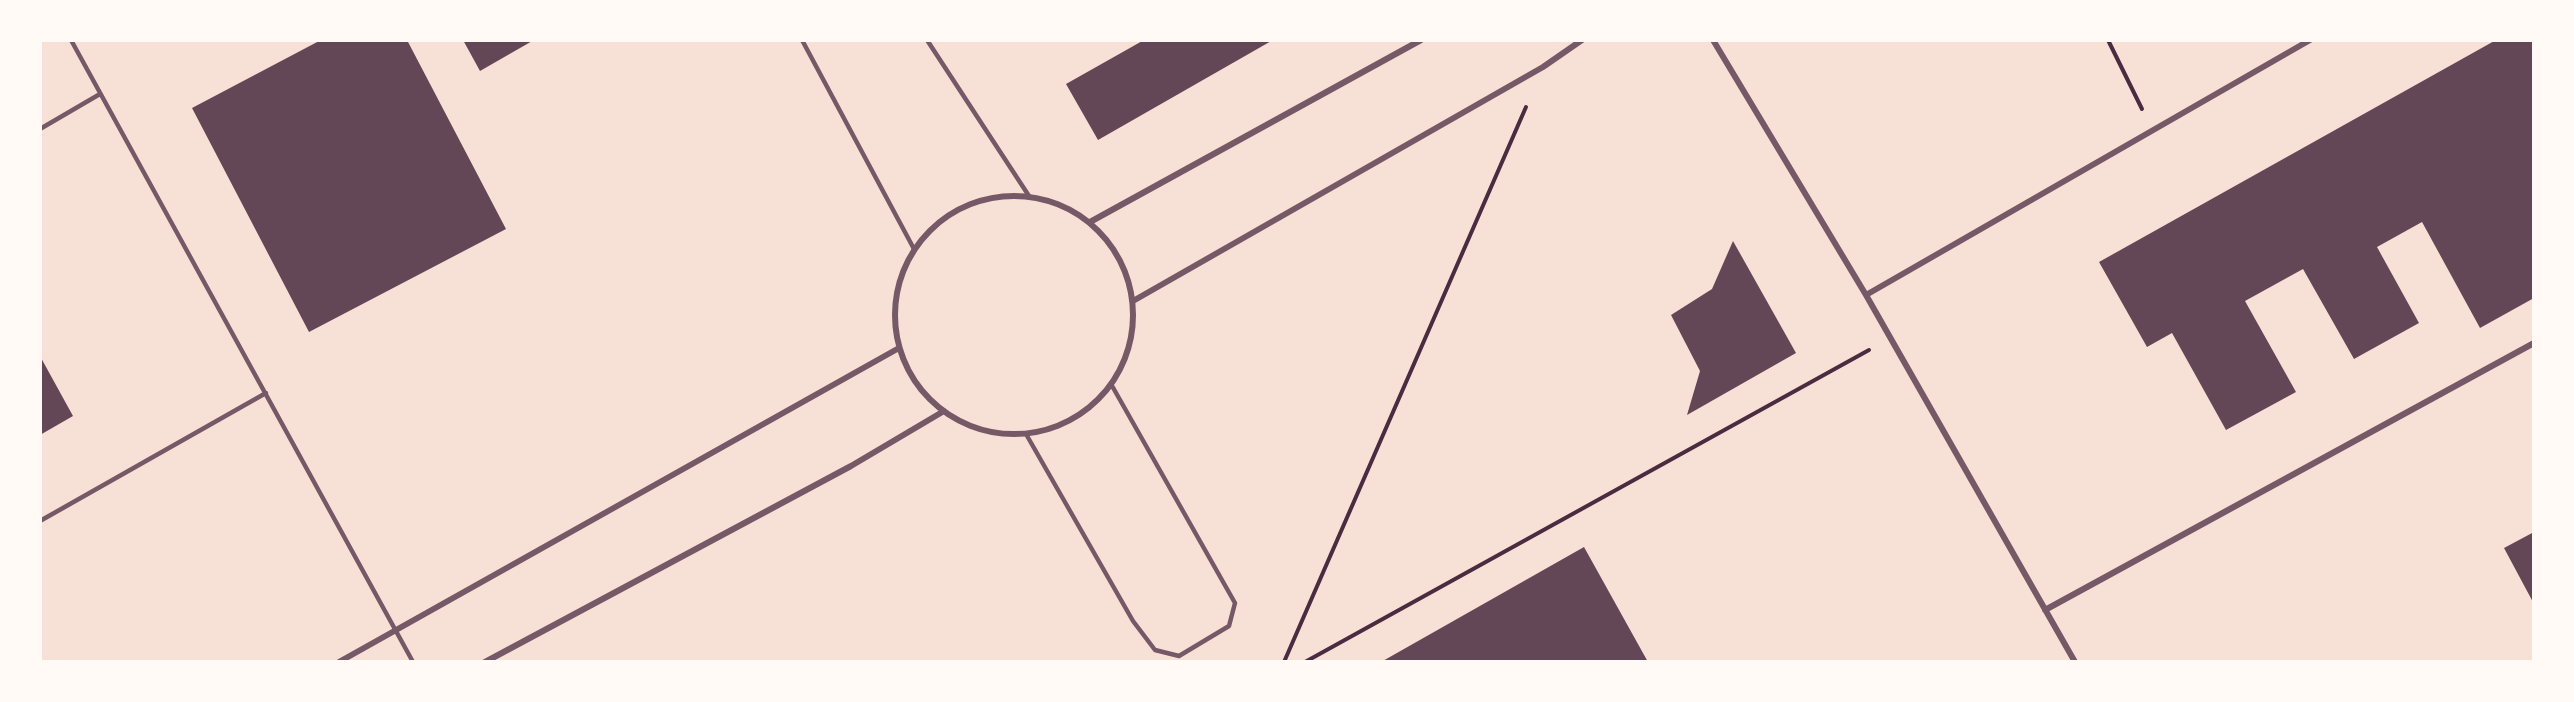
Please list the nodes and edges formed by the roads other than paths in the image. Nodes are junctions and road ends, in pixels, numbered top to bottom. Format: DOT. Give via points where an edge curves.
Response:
graph roads {
  1 [pos="71,40"];
  2 [pos="802,40"];
  3 [pos="927,40"];
  4 [pos="1421,40"];
  5 [pos="1582,40"];
  6 [pos="1713,40"];
  7 [pos="2310,40"];
  8 [pos="100,94"];
  9 [pos="40,129"];
  10 [pos="1029,196"];
  11 [pos="1090,222"];
  12 [pos="914,249"];
  13 [pos="1866,295"];
  14 [pos="1133,301"];
  15 [pos="2534,343"];
  16 [pos="899,348"];
  17 [pos="1111,384"];
  18 [pos="266,393"];
  19 [pos="944,411"];
  20 [pos="1026,434"];
  21 [pos="40,521"];
  22 [pos="2045,610"];
  23 [pos="396,629"];
  24 [pos="339,662"];
  25 [pos="413,662"];
  26 [pos="485,662"];
  27 [pos="2075,662"];
  1 -- 8 [label="lane"];
  2 -- 12 [label="lane"];
  3 -- 10 [label="lane"];
  4 -- 11 [label="street"];
  5 -- 14 [label="street" via="1544,67"];
  6 -- 13 [label="street"];
  7 -- 13 [label="street"];
  8 -- 9 [label="lane"];
  8 -- 18 [label="lane"];
  10 -- 11 [label="street" via="1062,205"];
  10 -- 12 [label="street" via="996,197 964,206 936,224"];
  11 -- 14 [label="street" via="1111,244 1126,271"];
  12 -- 16 [label="street" via="900,281 894,314"];
  13 -- 22 [label="street"];
  14 -- 17 [label="street" via="1133,331 1125,359"];
  15 -- 22 [label="street"];
  16 -- 19 [label="street" via="916,384"];
  16 -- 23 [label="street"];
  17 -- 20 [label="street" via="1088,408 1059,425"];
  17 -- 20 [label="lane" via="1235,603 1229,626 1179,656 1155,650 1133,621"];
  18 -- 21 [label="lane"];
  18 -- 23 [label="lane"];
  19 -- 20 [label="street" via="978,428"];
  19 -- 26 [label="street" via="851,466"];
  22 -- 27 [label="street"];
  23 -- 24 [label="street"];
  23 -- 25 [label="lane"];
}
